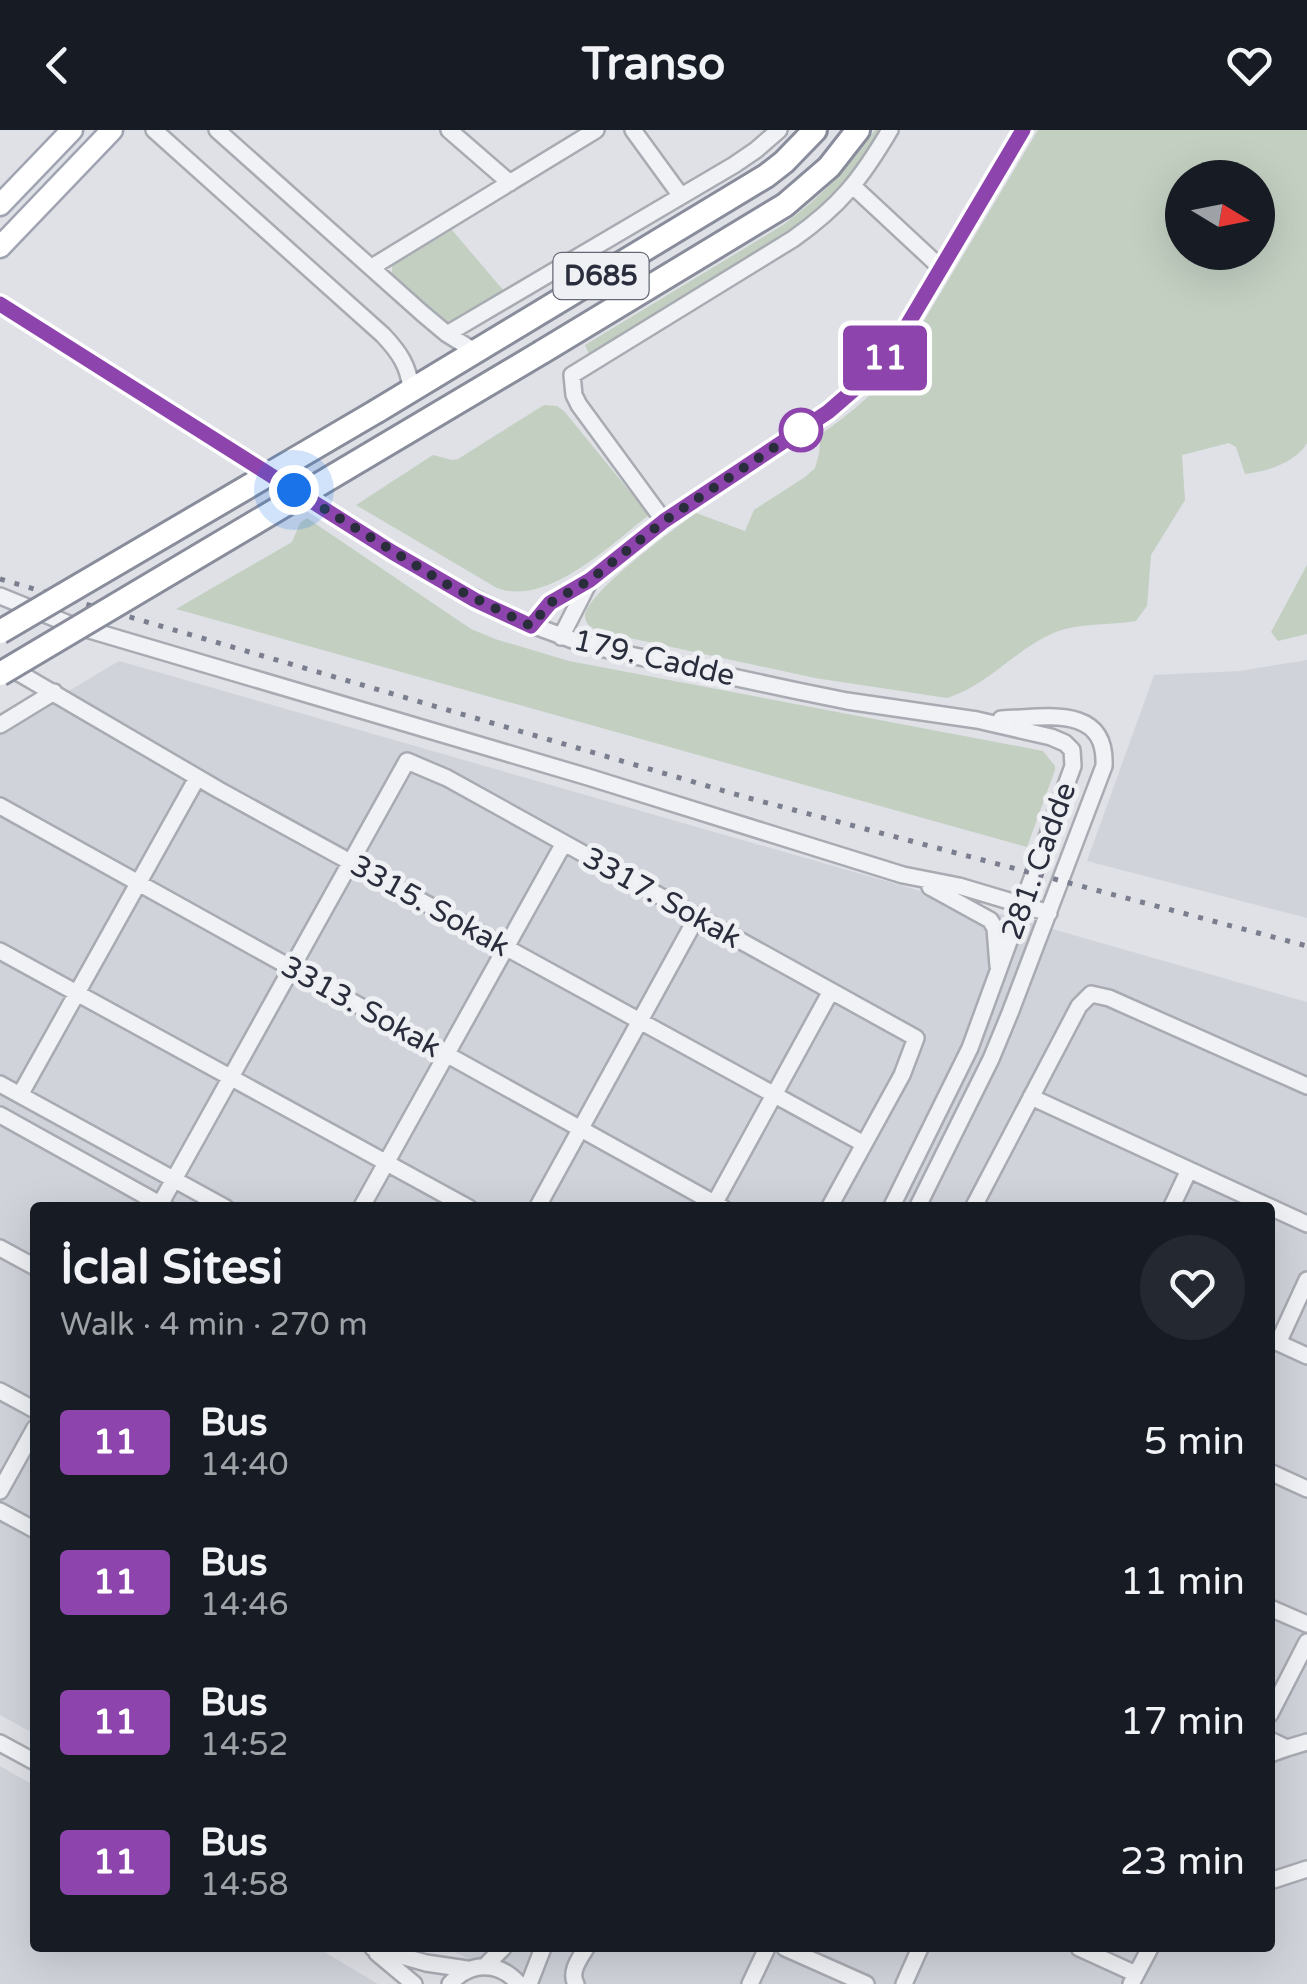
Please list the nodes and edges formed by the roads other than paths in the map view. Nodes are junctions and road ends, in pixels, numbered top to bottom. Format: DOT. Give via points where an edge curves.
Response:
graph roads {
  1 [pos="72,130"];
  2 [pos="112,130"];
  3 [pos="154,130"];
  4 [pos="218,130"];
  5 [pos="449,130"];
  6 [pos="596,130"];
  7 [pos="633,130"];
  8 [pos="779,130"];
  9 [pos="815,130"];
  10 [pos="858,130"];
  11 [pos="890,130"];
  12 [pos="1023,130"];
  13 [pos="510,183"];
  14 [pos="854,187"];
  15 [pos="681,196"];
  16 [pos="0,205"];
  17 [pos="0,248"];
  18 [pos="372,268"];
  19 [pos="941,268"];
  20 [pos="0,304"];
  21 [pos="447,334"];
  22 [pos="476,352"];
  23 [pos="412,390"];
  24 [pos="664,521"];
  25 [pos="590,580"];
  26 [pos="0,596"];
  27 [pos="531,626"];
  28 [pos="0,632"];
  29 [pos="561,637"];
  30 [pos="0,662"];
  31 [pos="0,674"];
  32 [pos="54,692"];
  33 [pos="977,720"];
  34 [pos="0,725"];
  35 [pos="197,778"];
  36 [pos="1,809"];
  37 [pos="564,843"];
  38 [pos="351,862"];
  39 [pos="903,875"];
  40 [pos="138,883"];
  41 [pos="1022,905"];
  42 [pos="1048,913"];
  43 [pos="697,917"];
  44 [pos="506,947"];
  45 [pos="0,951"];
  46 [pos="292,968"];
  47 [pos="998,975"];
  48 [pos="830,990"];
  49 [pos="77,993"];
  50 [pos="640,1020"];
  51 [pos="446,1054"];
  52 [pos="231,1077"];
  53 [pos="0,1084"];
  54 [pos="1307,1086"];
  55 [pos="774,1094"];
  56 [pos="20,1095"];
  57 [pos="1031,1098"];
  58 [pos="2,1122"];
  59 [pos="580,1128"];
  60 [pos="864,1144"];
  61 [pos="387,1162"];
  62 [pos="1189,1170"];
  63 [pos="174,1179"];
  64 [pos="154,1202"];
  65 [pos="164,1202"];
  66 [pos="215,1202"];
  67 [pos="365,1202"];
  68 [pos="459,1202"];
  69 [pos="540,1202"];
  70 [pos="709,1202"];
  71 [pos="718,1202"];
  72 [pos="832,1202"];
  73 [pos="893,1202"];
  74 [pos="919,1202"];
  75 [pos="976,1202"];
  76 [pos="1175,1202"];
  77 [pos="1259,1202"];
  78 [pos="1275,1209"];
  79 [pos="1307,1224"];
  80 [pos="0,1248"];
  81 [pos="30,1264"];
  82 [pos="1307,1280"];
  83 [pos="1275,1339"];
  84 [pos="1275,1341"];
  85 [pos="1307,1356"];
  86 [pos="0,1390"];
  87 [pos="30,1407"];
  88 [pos="30,1437"];
  89 [pos="1275,1474"];
  90 [pos="1307,1489"];
  91 [pos="0,1491"];
  92 [pos="0,1511"];
  93 [pos="30,1527"];
  94 [pos="1275,1610"];
  95 [pos="1307,1624"];
  96 [pos="1307,1642"];
  97 [pos="1275,1704"];
  98 [pos="1275,1742"];
  99 [pos="1307,1742"];
  100 [pos="0,1743"];
  101 [pos="1287,1748"];
  102 [pos="1275,1752"];
  103 [pos="30,1759"];
  104 [pos="1307,1870"];
  105 [pos="1275,1880"];
  106 [pos="376,1952"];
  107 [pos="386,1952"];
  108 [pos="499,1952"];
  109 [pos="541,1952"];
  110 [pos="584,1952"];
  111 [pos="765,1952"];
  112 [pos="795,1952"];
  113 [pos="918,1952"];
  114 [pos="1086,1952"];
  115 [pos="1148,1952"];
  116 [pos="484,1966"];
  117 [pos="468,1969"];
  118 [pos="1134,1979"];
  119 [pos="574,1982"];
  120 [pos="414,1984"];
  121 [pos="450,1984"];
  122 [pos="520,1984"];
  123 [pos="529,1984"];
  124 [pos="750,1984"];
  125 [pos="866,1984"];
  126 [pos="904,1984"];
  1 -- 16 [label="main road"];
  2 -- 17 [label="main road"];
  3 -- 23 [label="street" via="383,334 405,363"];
  4 -- 18 [label="street"];
  5 -- 13 [label="street"];
  6 -- 13 [label="street"];
  7 -- 15 [label="street"];
  8 -- 15 [label="street"];
  9 -- 22 [label="highway, D685" via="766,176"];
  10 -- 31 [label="highway, D685, bridge" via="830,166 785,205"];
  11 -- 14 [label="street"];
  12 -- 19 [label="street"];
  13 -- 18 [label="street"];
  14 -- 19 [label="street"];
  14 -- 24 [label="street" via="793,239 572,375 579,404"];
  15 -- 21 [label="street"];
  18 -- 21 [label="street"];
  19 -- 24 [label="street" via="886,356 853,392"];
  20 -- 27 [label="street, 179. Cadde" via="392,552"];
  21 -- 22 [label="street"];
  22 -- 23 [label="highway, D685"];
  23 -- 28 [label="highway, D685, bridge"];
  24 -- 25 [label="street"];
  25 -- 27 [label="street" via="550,603"];
  25 -- 29 [label="street"];
  26 -- 39 [label="street" via="70,624"];
  27 -- 29 [label="street, 179. Cadde"];
  29 -- 33 [label="street, 179. Cadde" via="847,701"];
  30 -- 32 [label="street, 3315. Sokak"];
  32 -- 34 [label="street"];
  32 -- 35 [label="street, 3315. Sokak"];
  33 -- 41 [label="street, 281. Cadde" via="1051,737 1074,755"];
  33 -- 42 [label="street, 281. Cadde" via="1072,719 1089,725 1101,741 1102,774"];
  35 -- 38 [label="street, 3315. Sokak"];
  35 -- 40 [label="street"];
  36 -- 40 [label="street, 3313. Sokak"];
  37 -- 38 [label="street, 3317. Sokak" via="407,761"];
  37 -- 43 [label="street, 3317. Sokak"];
  37 -- 44 [label="street"];
  38 -- 44 [label="street, 3315. Sokak"];
  38 -- 46 [label="street"];
  39 -- 41 [label="street"];
  39 -- 47 [label="street" via="990,920"];
  40 -- 46 [label="street, 3313. Sokak"];
  40 -- 49 [label="street"];
  41 -- 42 [label="street"];
  41 -- 47 [label="street, 281. Cadde"];
  42 -- 74 [label="street, 281. Cadde" via="991,1059"];
  43 -- 48 [label="street, 3317. Sokak"];
  43 -- 50 [label="street"];
  44 -- 50 [label="street, 3315. Sokak"];
  44 -- 51 [label="street"];
  45 -- 49 [label="street"];
  46 -- 51 [label="street, 3313. Sokak"];
  46 -- 52 [label="street"];
  47 -- 73 [label="street, 281. Cadde" via="970,1048"];
  48 -- 55 [label="street"];
  48 -- 60 [label="street, 3317. Sokak" via="916,1038"];
  49 -- 52 [label="street"];
  49 -- 56 [label="street"];
  50 -- 55 [label="street, 3315. Sokak"];
  50 -- 59 [label="street"];
  51 -- 59 [label="street, 3313. Sokak"];
  51 -- 61 [label="street"];
  52 -- 61 [label="street"];
  52 -- 63 [label="street"];
  53 -- 56 [label="street"];
  54 -- 57 [label="street" via="1092,994 1078,1006"];
  55 -- 60 [label="street, 3315. Sokak"];
  55 -- 71 [label="street"];
  56 -- 63 [label="street"];
  57 -- 62 [label="street"];
  57 -- 75 [label="street"];
  58 -- 64 [label="street"];
  59 -- 69 [label="street"];
  59 -- 70 [label="street, 3313. Sokak"];
  60 -- 72 [label="street"];
  61 -- 67 [label="street"];
  61 -- 68 [label="street"];
  62 -- 76 [label="street"];
  62 -- 77 [label="street"];
  63 -- 65 [label="street"];
  63 -- 66 [label="street"];
  78 -- 79 [label="street"];
  80 -- 81 [label="street"];
  82 -- 83 [label="street"];
  84 -- 85 [label="street"];
  86 -- 87 [label="street"];
  88 -- 91 [label="street"];
  89 -- 90 [label="street"];
  92 -- 93 [label="street"];
  94 -- 95 [label="street"];
  96 -- 97 [label="street"];
  98 -- 101 [label="street"];
  99 -- 101 [label="street"];
  100 -- 103 [label="street"];
  101 -- 102 [label="street"];
  104 -- 105 [label="street"];
  106 -- 120 [label="street"];
  107 -- 117 [label="street"];
  108 -- 116 [label="street"];
  109 -- 123 [label="street"];
  110 -- 119 [label="street"];
  111 -- 124 [label="street"];
  112 -- 125 [label="street"];
  113 -- 126 [label="street"];
  114 -- 118 [label="street"];
  115 -- 118 [label="street"];
  116 -- 117 [label="street"];
  116 -- 122 [label="street" via="502,1969"];
  117 -- 121 [label="street"];
}
